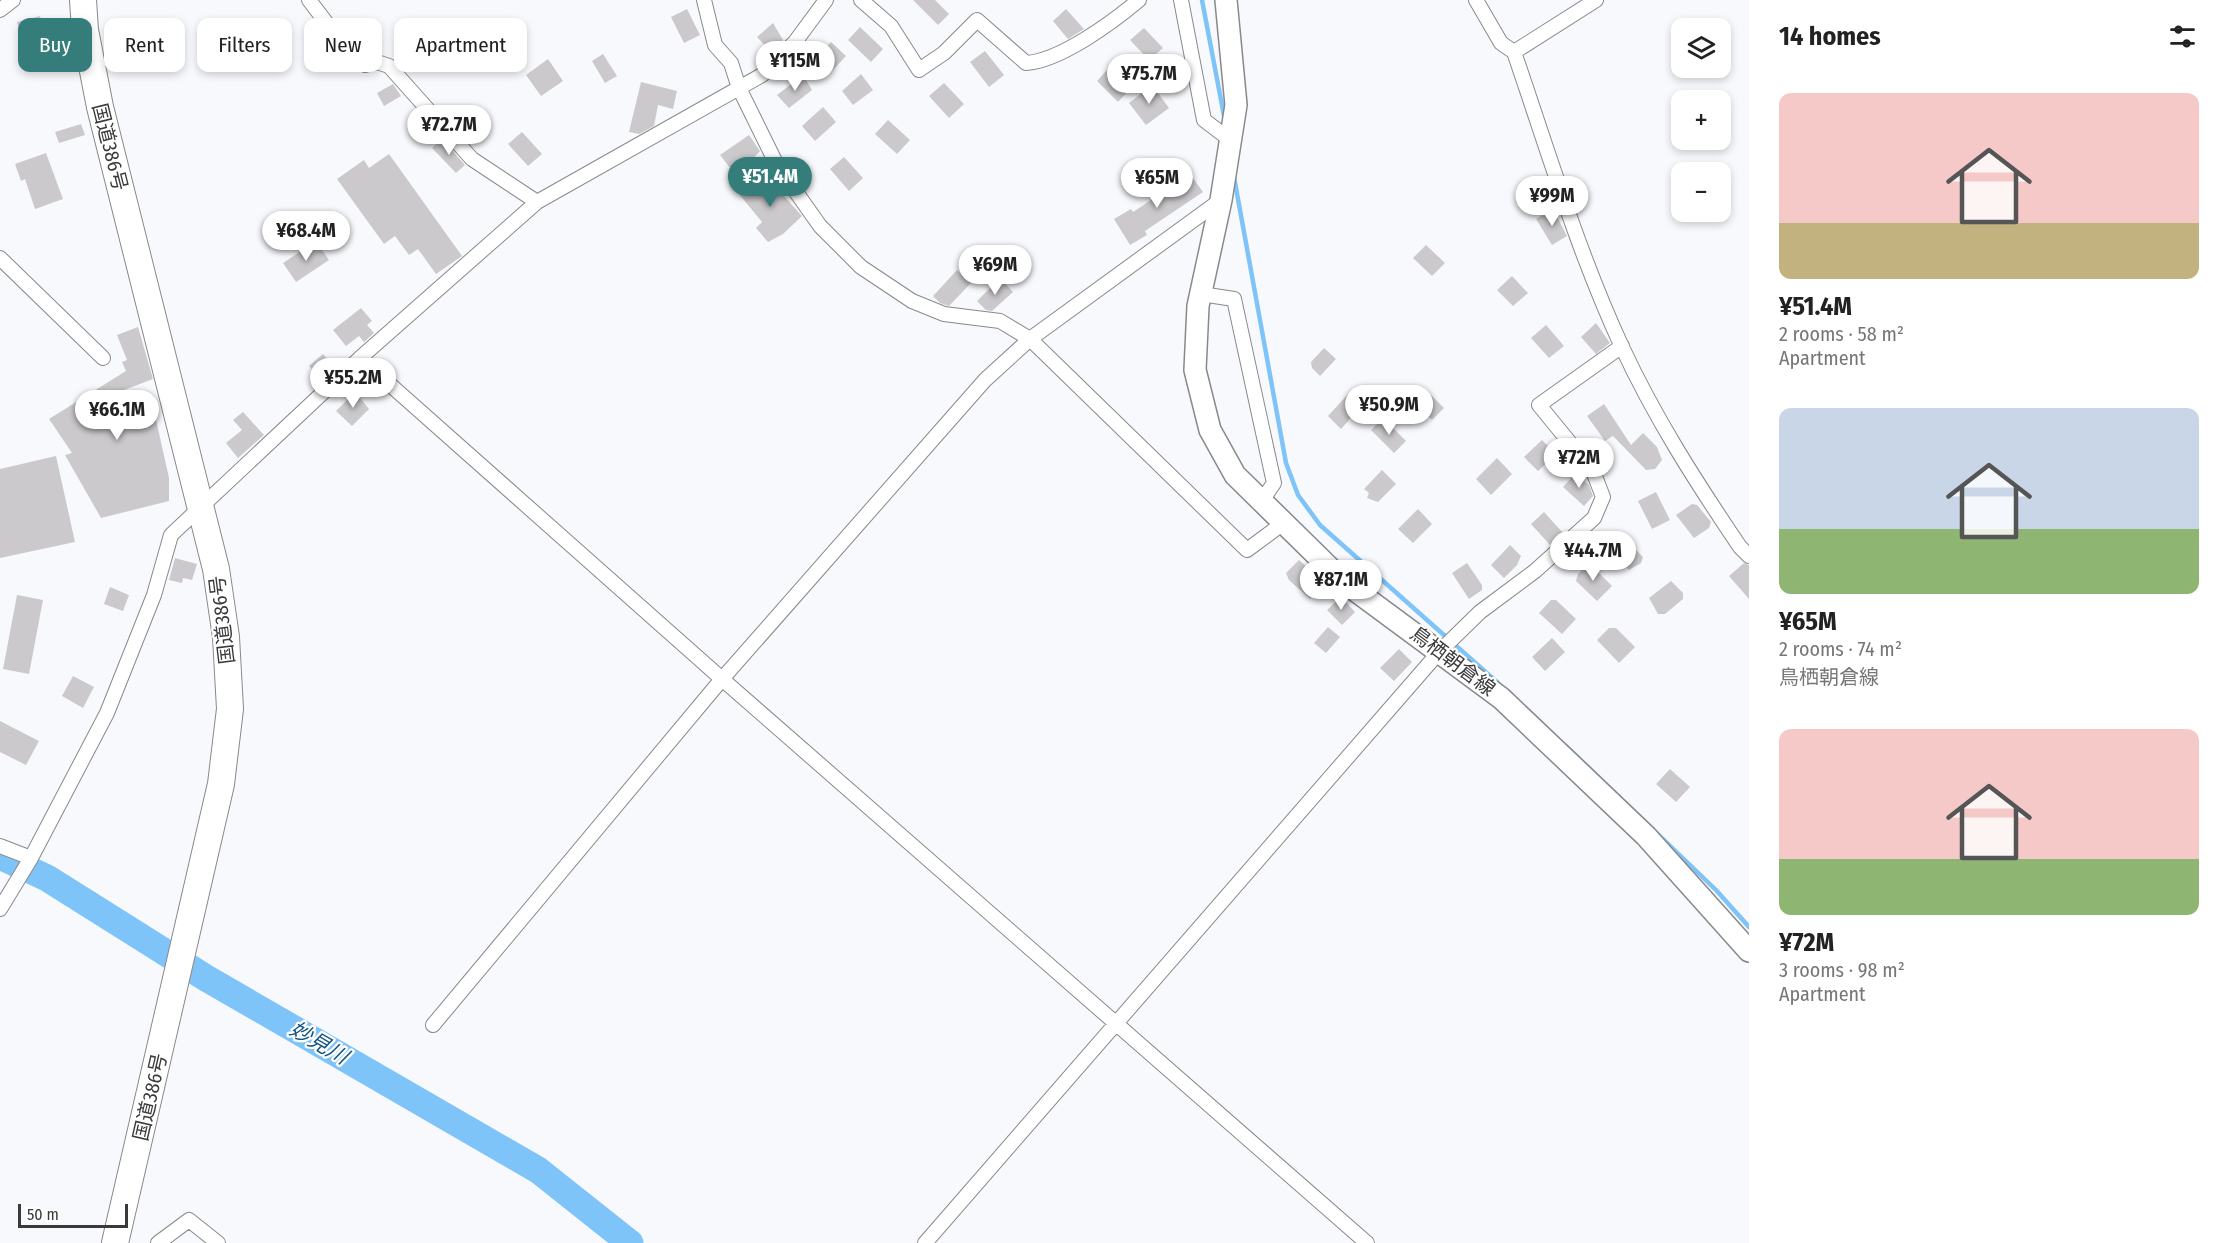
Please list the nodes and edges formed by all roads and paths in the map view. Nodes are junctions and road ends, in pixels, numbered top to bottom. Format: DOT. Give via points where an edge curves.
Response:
graph roads {
  1 [pos="13,0"];
  2 [pos="83,0"];
  3 [pos="309,0"];
  4 [pos="704,0"];
  5 [pos="826,0"];
  6 [pos="861,0"];
  7 [pos="1139,0"];
  8 [pos="1181,0"];
  9 [pos="1226,0"];
  10 [pos="1476,0"];
  11 [pos="1596,0"];
  12 [pos="0,9"];
  13 [pos="1514,52"];
  14 [pos="739,88"];
  15 [pos="1229,139"];
  16 [pos="1221,200"];
  17 [pos="537,202"];
  18 [pos="0,258"];
  19 [pos="1201,294"];
  20 [pos="1030,339"];
  21 [pos="1622,346"];
  22 [pos="103,358"];
  23 [pos="360,358"];
  24 [pos="1261,501"];
  25 [pos="199,508"];
  26 [pos="1282,524"];
  27 [pos="1746,547"];
  28 [pos="1440,651"];
  29 [pos="722,679"];
  30 [pos="0,846"];
  31 [pos="31,858"];
  32 [pos="3,903"];
  33 [pos="1749,951"];
  34 [pos="1115,1023"];
  35 [pos="433,1025"];
  36 [pos="115,1243"];
  37 [pos="158,1243"];
  38 [pos="218,1243"];
  39 [pos="925,1243"];
  40 [pos="1367,1243"];
  1 -- 12 [label="street"];
  2 -- 25 [label="highway, 国道386号" via="100,107"];
  3 -- 17 [label="street" via="354,59 365,65 377,62 389,66 472,159"];
  4 -- 14 [label="street" via="716,45 731,63"];
  5 -- 14 [label="street" via="795,42 762,75"];
  6 -- 7 [label="street" via="891,26 919,70 944,54 977,20 1026,63 1042,62 1114,21"];
  8 -- 15 [label="street" via="1204,120"];
  9 -- 15 [label="main road, 鳥栖朝倉線" via="1236,105"];
  10 -- 13 [label="street" via="1501,43"];
  11 -- 13 [label="street"];
  13 -- 21 [label="street" via="1581,246"];
  14 -- 17 [label="street"];
  14 -- 20 [label="street" via="798,198 861,267 912,302 944,314 1000,321"];
  15 -- 16 [label="main road, 鳥栖朝倉線"];
  16 -- 19 [label="main road, 鳥栖朝倉線"];
  16 -- 20 [label="street"];
  17 -- 23 [label="street"];
  18 -- 22 [label="street"];
  19 -- 24 [label="main road, 鳥栖朝倉線" via="1194,370 1210,430 1234,475"];
  19 -- 24 [label="street" via="1234,299 1274,483"];
  20 -- 26 [label="street" via="1247,550"];
  20 -- 29 [label="street" via="985,380"];
  21 -- 27 [label="street" via="1664,431"];
  21 -- 28 [label="street" via="1539,405 1593,471 1603,497 1594,518 1535,571 1480,612"];
  23 -- 25 [label="street"];
  23 -- 29 [label="street"];
  24 -- 26 [label="main road, 鳥栖朝倉線"];
  25 -- 31 [label="street" via="171,535 154,595 107,713"];
  25 -- 36 [label="highway, 国道386号" via="216,568 226,637 230,710 221,784"];
  26 -- 28 [label="main road, 鳥栖朝倉線" via="1344,582"];
  28 -- 33 [label="main road, 鳥栖朝倉線" via="1501,698 1646,836"];
  28 -- 34 [label="street"];
  29 -- 34 [label="street"];
  29 -- 35 [label="street"];
  30 -- 31 [label="street"];
  31 -- 32 [label="street"];
  34 -- 39 [label="street"];
  34 -- 40 [label="street"];
  37 -- 38 [label="street" via="189,1220"];
}
